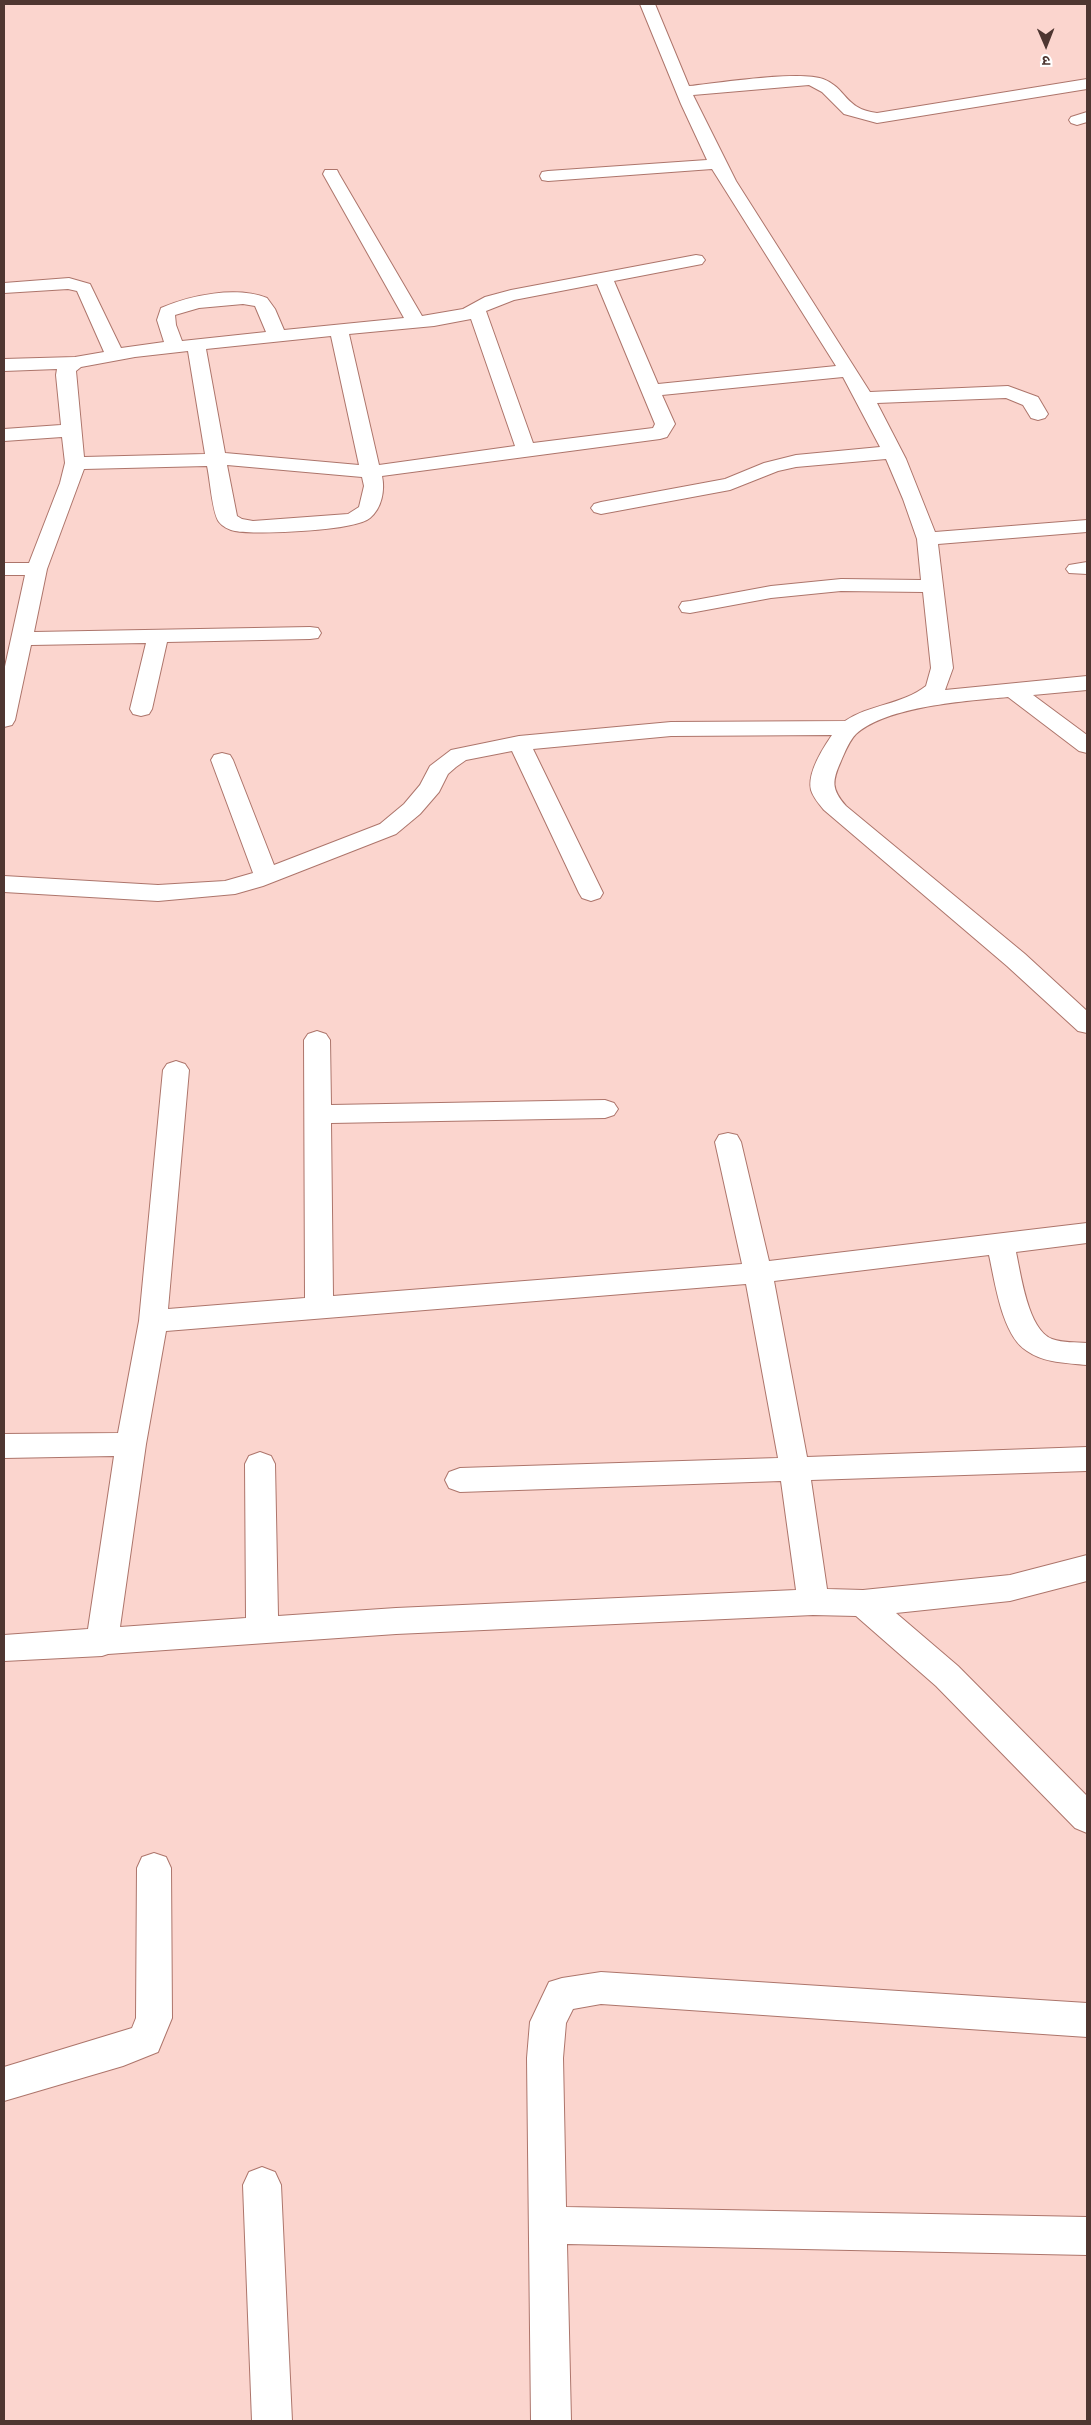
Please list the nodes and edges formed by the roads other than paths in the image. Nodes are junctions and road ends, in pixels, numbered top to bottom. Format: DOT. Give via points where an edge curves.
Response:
graph roads {
  1 [pos="647,4"];
  2 [pos="1087,84"];
  3 [pos="683,91"];
  4 [pos="718,164"];
  5 [pos="331,174"];
  6 [pos="548,176"];
  7 [pos="696,260"];
  8 [pos="604,278"];
  9 [pos="4,288"];
  10 [pos="477,311"];
  11 [pos="416,322"];
  12 [pos="339,330"];
  13 [pos="278,337"];
  14 [pos="196,346"];
  15 [pos="175,348"];
  16 [pos="114,354"];
  17 [pos="74,363"];
  18 [pos="4,365"];
  19 [pos="847,371"];
  20 [pos="652,390"];
  21 [pos="863,398"];
  22 [pos="1038,414"];
  23 [pos="72,430"];
  24 [pos="4,435"];
  25 [pos="526,450"];
  26 [pos="892,452"];
  27 [pos="215,459"];
  28 [pos="75,463"];
  29 [pos="371,472"];
  30 [pos="601,508"];
  31 [pos="1087,526"];
  32 [pos="927,540"];
  33 [pos="4,569"];
  34 [pos="37,569"];
  35 [pos="933,586"];
  36 [pos="690,607"];
  37 [pos="310,633"];
  38 [pos="158,636"];
  39 [pos="20,639"];
  40 [pos="1087,682"];
  41 [pos="1012,690"];
  42 [pos="7,692"];
  43 [pos="922,699"];
  44 [pos="141,709"];
  45 [pos="4,720"];
  46 [pos="849,728"];
  47 [pos="519,743"];
  48 [pos="1087,746"];
  49 [pos="222,760"];
  50 [pos="266,876"];
  51 [pos="4,884"];
  52 [pos="591,893"];
  53 [pos="1087,1025"];
  54 [pos="317,1040"];
  55 [pos="176,1070"];
  56 [pos="605,1109"];
  57 [pos="318,1114"];
  58 [pos="728,1142"];
  59 [pos="1087,1232"];
  60 [pos="1000,1242"];
  61 [pos="758,1273"];
  62 [pos="319,1309"];
  63 [pos="153,1321"];
  64 [pos="1087,1354"];
  65 [pos="130,1444"];
  66 [pos="4,1446"];
  67 [pos="1087,1459"];
  68 [pos="260,1464"];
  69 [pos="795,1470"];
  70 [pos="460,1480"];
  71 [pos="1087,1568"];
  72 [pos="813,1602"];
  73 [pos="863,1602"];
  74 [pos="262,1631"];
  75 [pos="102,1643"];
  76 [pos="4,1648"];
  77 [pos="1087,1818"];
  78 [pos="154,1868"];
  79 [pos="1087,2020"];
  80 [pos="4,2084"];
  81 [pos="262,2185"];
  82 [pos="550,2225"];
  83 [pos="1087,2236"];
  84 [pos="272,2421"];
  85 [pos="551,2421"];
  1 -- 3 [label="street"];
  2 -- 3 [label="street" via="877,118 849,110 818,82 792,81"];
  3 -- 4 [label="street"];
  4 -- 6 [label="street"];
  4 -- 19 [label="street"];
  5 -- 11 [label="street"];
  7 -- 8 [label="street"];
  8 -- 10 [label="street" via="511,295 491,301"];
  8 -- 20 [label="street" via="631,348"];
  9 -- 16 [label="street" via="69,283 84,288"];
  10 -- 11 [label="street"];
  10 -- 25 [label="street"];
  11 -- 12 [label="street"];
  12 -- 13 [label="street"];
  12 -- 29 [label="street"];
  13 -- 14 [label="street"];
  13 -- 15 [label="street" via="262,304 256,299 234,298 167,312 166,323"];
  14 -- 15 [label="street"];
  14 -- 27 [label="street"];
  15 -- 16 [label="street"];
  16 -- 17 [label="street"];
  17 -- 18 [label="street"];
  17 -- 23 [label="street" via="67,368 65,375"];
  19 -- 20 [label="street"];
  19 -- 21 [label="street"];
  20 -- 25 [label="street" via="665,424 660,433"];
  21 -- 22 [label="street" via="1008,392 1030,401"];
  21 -- 26 [label="street"];
  23 -- 24 [label="street"];
  23 -- 28 [label="street"];
  25 -- 29 [label="street"];
  26 -- 30 [label="street" via="796,460 730,484"];
  26 -- 32 [label="street"];
  27 -- 28 [label="street"];
  27 -- 29 [label="street"];
  27 -- 29 [label="street" via="227,519 236,525 253,527 352,520 364,515 369,510 374,486"];
  28 -- 34 [label="street"];
  31 -- 32 [label="street"];
  32 -- 35 [label="street"];
  33 -- 34 [label="street"];
  34 -- 39 [label="street"];
  35 -- 36 [label="street" via="831,585"];
  35 -- 43 [label="street" via="942,668 935,689"];
  37 -- 38 [label="street"];
  38 -- 39 [label="street"];
  38 -- 44 [label="street"];
  39 -- 42 [label="street"];
  40 -- 41 [label="street"];
  41 -- 43 [label="street"];
  41 -- 48 [label="street"];
  42 -- 45 [label="street"];
  43 -- 46 [label="street" via="868,717"];
  46 -- 47 [label="street" via="671,729"];
  46 -- 53 [label="street" via="821,781 823,795"];
  47 -- 50 [label="street" via="459,756 438,771 412,809 388,829"];
  47 -- 52 [label="street"];
  49 -- 50 [label="street"];
  50 -- 51 [label="street" via="226,889 191,892"];
  54 -- 57 [label="street"];
  55 -- 63 [label="street"];
  56 -- 57 [label="street"];
  57 -- 62 [label="street"];
  58 -- 61 [label="street"];
  59 -- 60 [label="street"];
  60 -- 61 [label="street"];
  60 -- 64 [label="street" via="1022,1326 1033,1341 1048,1349"];
  61 -- 62 [label="street"];
  61 -- 69 [label="street"];
  62 -- 63 [label="street"];
  63 -- 65 [label="street"];
  65 -- 66 [label="street"];
  65 -- 75 [label="street"];
  67 -- 69 [label="street"];
  68 -- 74 [label="street"];
  69 -- 70 [label="street"];
  69 -- 72 [label="street"];
  71 -- 73 [label="street" via="1010,1588"];
  72 -- 73 [label="street"];
  72 -- 74 [label="street" via="396,1621"];
  73 -- 77 [label="street" via="947,1676"];
  74 -- 75 [label="street"];
  75 -- 76 [label="street"];
  78 -- 80 [label="street" via="154,2018 144,2040 123,2050"];
  79 -- 82 [label="street" via="601,1988 562,1994 548,2022 545,2058"];
  81 -- 84 [label="street"];
  82 -- 83 [label="street"];
  82 -- 85 [label="street"];
}
